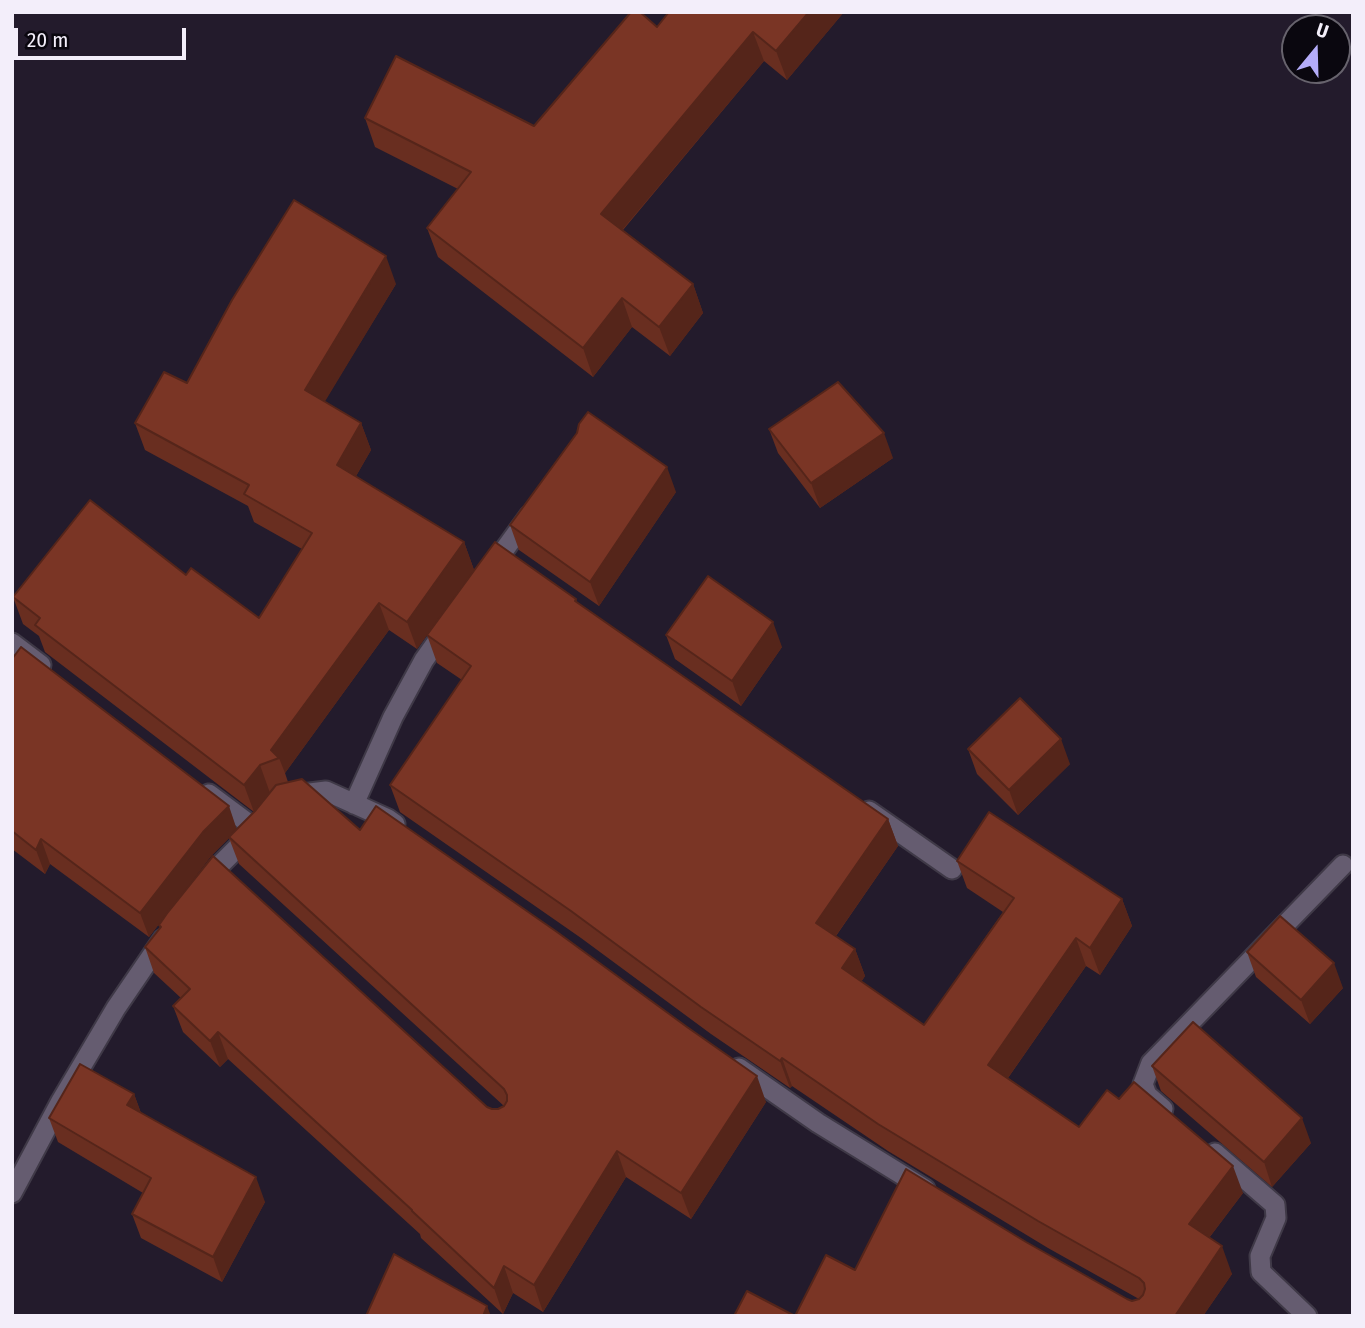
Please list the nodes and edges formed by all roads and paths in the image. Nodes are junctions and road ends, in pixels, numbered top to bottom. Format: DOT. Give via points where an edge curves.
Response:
graph roads {
  1 [pos="539,502"];
  2 [pos="474,590"];
  3 [pos="460,609"];
  4 [pos="12,643"];
  5 [pos="55,676"];
  6 [pos="192,781"];
  7 [pos="851,798"];
  8 [pos="354,804"];
  9 [pos="256,829"];
  10 [pos="410,834"];
  11 [pos="1343,865"];
  12 [pos="953,869"];
  13 [pos="191,903"];
  14 [pos="176,922"];
  15 [pos="727,1060"];
  16 [pos="1179,1122"];
  17 [pos="1200,1140"];
  18 [pos="12,1193"];
  19 [pos="937,1196"];
  20 [pos="1307,1316"];
  1 -- 2 [label="street" via="507,557"];
  3 -- 8 [label="street" via="424,660 393,717"];
  4 -- 5 [label="street"];
  6 -- 9 [label="street"];
  7 -- 12 [label="street"];
  8 -- 9 [label="street" via="326,791 302,794 275,806"];
  8 -- 10 [label="street"];
  9 -- 13 [label="street" via="226,869"];
  11 -- 16 [label="street" via="1150,1063 1143,1084 1147,1096"];
  14 -- 18 [label="street" via="116,1008"];
  15 -- 19 [label="street"];
  17 -- 20 [label="street" via="1275,1205 1276,1218 1260,1256 1261,1272"];
}
